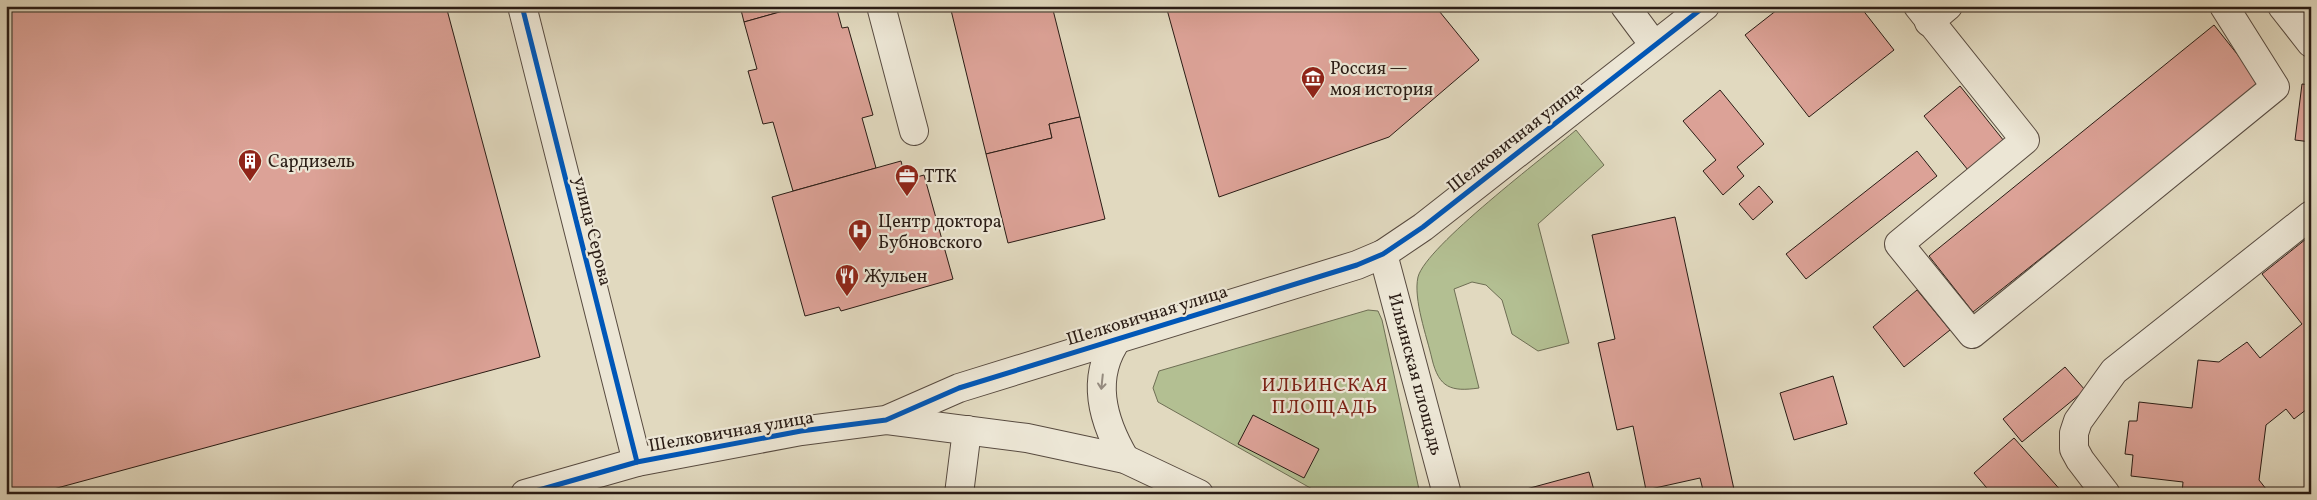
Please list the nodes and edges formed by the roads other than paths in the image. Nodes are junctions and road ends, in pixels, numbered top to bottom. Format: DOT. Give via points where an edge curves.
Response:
graph roads {
  1 [pos="522,6"];
  2 [pos="881,6"];
  3 [pos="1625,6"];
  4 [pos="1705,6"];
  5 [pos="2224,6"];
  6 [pos="2282,6"];
  7 [pos="1932,11"];
  8 [pos="2311,43"];
  9 [pos="1654,46"];
  10 [pos="914,131"];
  11 [pos="2311,215"];
  12 [pos="1383,254"];
  13 [pos="1118,338"];
  14 [pos="886,420"];
  15 [pos="967,430"];
  16 [pos="1125,459"];
  17 [pos="637,462"];
  18 [pos="525,494"];
  19 [pos="959,494"];
  20 [pos="1199,494"];
  21 [pos="1447,494"];
  22 [pos="2106,494"];
  1 -- 17 [label="street, улица Серова"];
  2 -- 10 [label="street"];
  3 -- 9 [label="street"];
  4 -- 9 [label="street, Шелковичная улица"];
  5 -- 7 [label="street" via="2275,87 1972,334 1899,244 2025,140"];
  6 -- 8 [label="street"];
  9 -- 12 [label="street, Шелковичная улица" via="1423,227"];
  11 -- 22 [label="street" via="2114,371 2078,421 2074,433 2074,449"];
  12 -- 13 [label="street, Шелковичная улица" via="1357,265"];
  12 -- 21 [label="street, Ильинская площадь"];
  13 -- 14 [label="street, Шелковичная улица" via="959,388"];
  13 -- 16 [label="street, Шелковичная улица, one-way" via="1108,352 1100,386 1111,436"];
  14 -- 15 [label="street"];
  14 -- 17 [label="street, Шелковичная улица" via="801,431"];
  15 -- 16 [label="street" via="1027,438"];
  15 -- 19 [label="street"];
  16 -- 20 [label="street"];
  17 -- 18 [label="street, Шелковичная улица"];
}
